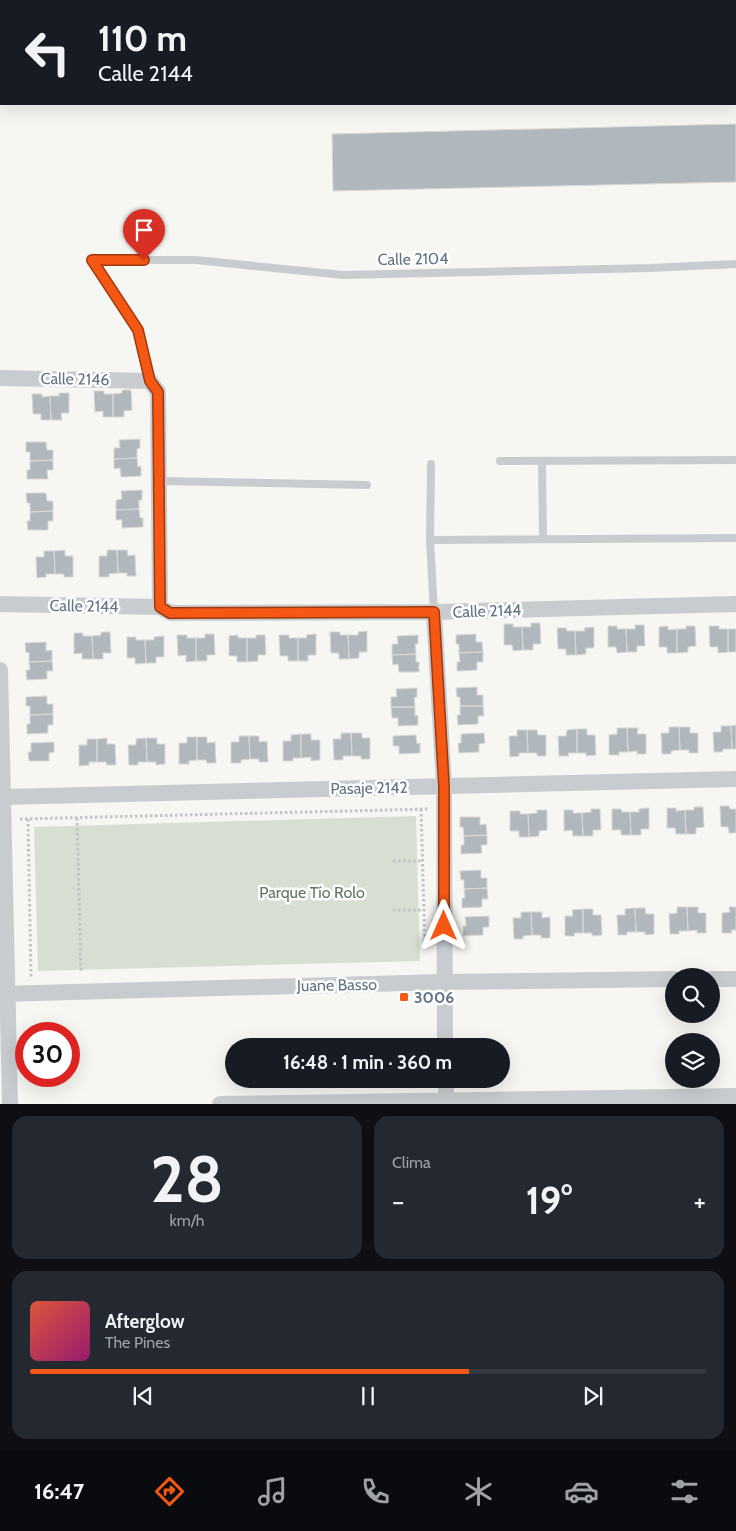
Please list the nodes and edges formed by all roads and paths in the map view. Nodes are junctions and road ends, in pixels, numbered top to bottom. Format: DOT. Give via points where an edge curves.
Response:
graph roads {
  1 [pos="736,264"];
  2 [pos="0,378"];
  3 [pos="150,381"];
  4 [pos="736,460"];
  5 [pos="500,461"];
  6 [pos="542,461"];
  7 [pos="431,464"];
  8 [pos="159,481"];
  9 [pos="367,485"];
  10 [pos="736,538"];
  11 [pos="544,539"];
  12 [pos="430,540"];
  13 [pos="0,604"];
  14 [pos="736,604"];
  15 [pos="160,607"];
  16 [pos="434,612"];
  17 [pos="0,670"];
  18 [pos="736,778"];
  19 [pos="420,786"];
  20 [pos="444,786"];
  21 [pos="28,796"];
  22 [pos="2,797"];
  23 [pos="444,809"];
  24 [pos="421,810"];
  25 [pos="77,818"];
  26 [pos="28,819"];
  27 [pos="3,820"];
  28 [pos="392,861"];
  29 [pos="423,861"];
  30 [pos="393,910"];
  31 [pos="424,910"];
  32 [pos="81,973"];
  33 [pos="720,979"];
  34 [pos="736,979"];
  35 [pos="665,980"];
  36 [pos="444,982"];
  37 [pos="426,983"];
  38 [pos="32,993"];
  39 [pos="4,994"];
  40 [pos="445,1038"];
  41 [pos="446,1088"];
  42 [pos="736,1096"];
  43 [pos="446,1102"];
  44 [pos="10,1104"];
  45 [pos="220,1104"];
  1 -- 3 [label="lane, Calle 2104" via="344,274 196,260 92,260 138,330"];
  2 -- 3 [label="street, Calle 2146"];
  3 -- 8 [label="street" via="158,392"];
  4 -- 6 [label="lane"];
  5 -- 6 [label="lane"];
  6 -- 11 [label="lane"];
  7 -- 12 [label="lane"];
  8 -- 9 [label="lane"];
  8 -- 15 [label="street"];
  10 -- 11 [label="lane"];
  11 -- 12 [label="lane"];
  12 -- 16 [label="lane"];
  13 -- 15 [label="street, Calle 2144"];
  14 -- 16 [label="street, Calle 2144"];
  15 -- 16 [label="street, Calle 2144" via="170,613"];
  16 -- 20 [label="street"];
  17 -- 22 [label="street"];
  18 -- 20 [label="street, Pasaje 2142"];
  19 -- 20 [label="street, Pasaje 2142"];
  19 -- 21 [label="street, Pasaje 2142"];
  19 -- 24 [label="path"];
  20 -- 23 [label="street"];
  21 -- 22 [label="street, Pasaje 2142"];
  21 -- 26 [label="path"];
  22 -- 27 [label="street"];
  23 -- 24 [label="path"];
  23 -- 36 [label="street"];
  24 -- 25 [label="path"];
  24 -- 29 [label="path"];
  25 -- 26 [label="path"];
  25 -- 32 [label="path"];
  26 -- 27 [label="path"];
  26 -- 38 [label="path"];
  27 -- 39 [label="street"];
  28 -- 29 [label="path"];
  29 -- 31 [label="path"];
  30 -- 31 [label="path"];
  31 -- 37 [label="path"];
  33 -- 34 [label="street"];
  35 -- 36 [label="street, Juane Basso"];
  36 -- 37 [label="street, Juane Basso"];
  36 -- 40 [label="street"];
  37 -- 38 [label="street, Juane Basso"];
  38 -- 39 [label="street, Juane Basso"];
  39 -- 44 [label="street"];
  41 -- 43 [label="street"];
  42 -- 43 [label="street"];
  43 -- 45 [label="street"];
}
